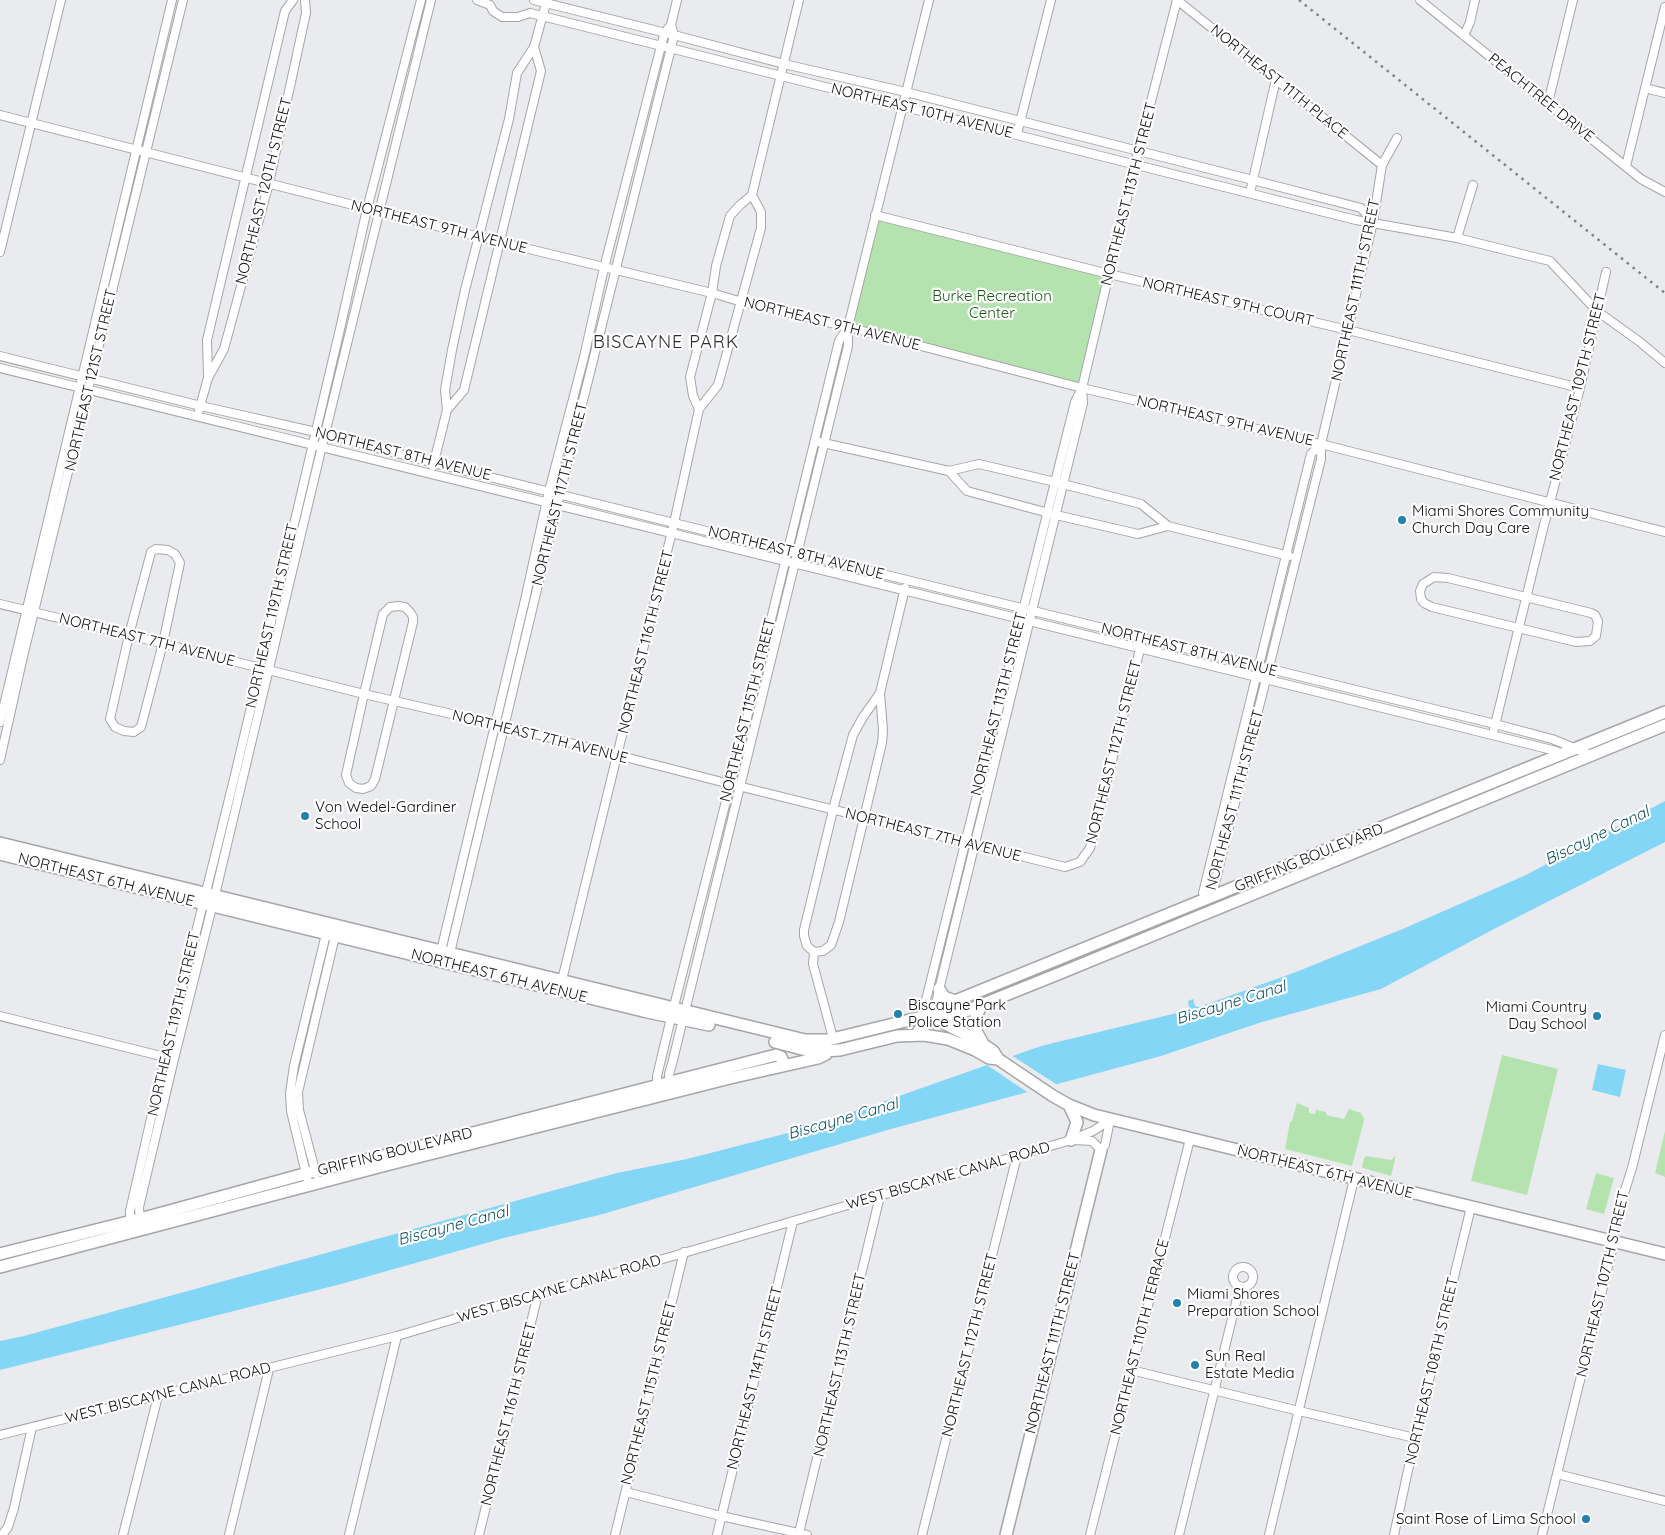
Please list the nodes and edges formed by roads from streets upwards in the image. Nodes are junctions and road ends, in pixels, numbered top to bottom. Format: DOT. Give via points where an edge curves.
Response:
graph roads {
  1 [pos="61,0"];
  2 [pos="172,0"];
  3 [pos="183,0"];
  4 [pos="293,0"];
  5 [pos="305,0"];
  6 [pos="421,0"];
  7 [pos="431,0"];
  8 [pos="477,0"];
  9 [pos="534,0"];
  10 [pos="677,0"];
  11 [pos="798,0"];
  12 [pos="929,0"];
  13 [pos="1050,0"];
  14 [pos="1177,0"];
  15 [pos="1420,0"];
  16 [pos="1475,0"];
  17 [pos="1574,0"];
  18 [pos="547,2"];
  19 [pos="1665,6"];
  20 [pos="543,16"];
  21 [pos="671,25"];
  22 [pos="665,32"];
  23 [pos="674,35"];
  24 [pos="1464,36"];
  25 [pos="661,46"];
  26 [pos="534,48"];
  27 [pos="671,48"];
  28 [pos="784,64"];
  29 [pos="781,75"];
  30 [pos="1276,79"];
  31 [pos="1645,88"];
  32 [pos="906,92"];
  33 [pos="1665,93"];
  34 [pos="1548,103"];
  35 [pos="902,107"];
  36 [pos="0,115"];
  37 [pos="1020,121"];
  38 [pos="31,122"];
  39 [pos="1017,134"];
  40 [pos="1398,138"];
  41 [pos="137,150"];
  42 [pos="146,152"];
  43 [pos="1138,152"];
  44 [pos="1134,164"];
  45 [pos="1382,166"];
  46 [pos="1626,166"];
  47 [pos="246,178"];
  48 [pos="1253,180"];
  49 [pos="269,183"];
  50 [pos="1474,185"];
  51 [pos="1665,192"];
  52 [pos="1250,193"];
  53 [pos="752,194"];
  54 [pos="367,209"];
  55 [pos="380,212"];
  56 [pos="875,215"];
  57 [pos="1373,222"];
  58 [pos="479,238"];
  59 [pos="1457,238"];
  60 [pos="500,241"];
  61 [pos="0,252"];
  62 [pos="604,268"];
  63 [pos="616,271"];
  64 [pos="1606,272"];
  65 [pos="1109,274"];
  66 [pos="712,293"];
  67 [pos="742,302"];
  68 [pos="1597,311"];
  69 [pos="848,327"];
  70 [pos="1348,330"];
  71 [pos="0,356"];
  72 [pos="1665,363"];
  73 [pos="0,368"];
  74 [pos="83,375"];
  75 [pos="92,378"];
  76 [pos="208,378"];
  77 [pos="80,388"];
  78 [pos="1082,388"];
  79 [pos="1580,388"];
  80 [pos="89,390"];
  81 [pos="201,406"];
  82 [pos="699,409"];
  83 [pos="447,410"];
  84 [pos="198,415"];
  85 [pos="315,432"];
  86 [pos="326,434"];
  87 [pos="814,442"];
  88 [pos="824,443"];
  89 [pos="313,444"];
  90 [pos="1321,444"];
  91 [pos="322,446"];
  92 [pos="434,463"];
  93 [pos="949,471"];
  94 [pos="432,473"];
  95 [pos="1055,482"];
  96 [pos="1064,484"];
  97 [pos="549,491"];
  98 [pos="560,493"];
  99 [pos="547,501"];
  100 [pos="1549,503"];
  101 [pos="557,504"];
  102 [pos="1047,512"];
  103 [pos="1056,515"];
  104 [pos="674,523"];
  105 [pos="1168,526"];
  106 [pos="1665,532"];
  107 [pos="672,533"];
  108 [pos="788,551"];
  109 [pos="797,553"];
  110 [pos="1286,556"];
  111 [pos="1297,558"];
  112 [pos="784,562"];
  113 [pos="794,564"];
  114 [pos="907,580"];
  115 [pos="904,591"];
  116 [pos="1526,597"];
  117 [pos="0,604"];
  118 [pos="1023,608"];
  119 [pos="26,610"];
  120 [pos="1032,610"];
  121 [pos="35,612"];
  122 [pos="1020,619"];
  123 [pos="1029,622"];
  124 [pos="1097,627"];
  125 [pos="1519,628"];
  126 [pos="130,635"];
  127 [pos="1095,637"];
  128 [pos="1143,639"];
  129 [pos="163,643"];
  130 [pos="1140,649"];
  131 [pos="260,667"];
  132 [pos="1258,667"];
  133 [pos="1269,669"];
  134 [pos="268,670"];
  135 [pos="1256,678"];
  136 [pos="1266,680"];
  137 [pos="880,693"];
  138 [pos="364,694"];
  139 [pos="395,701"];
  140 [pos="1665,712"];
  141 [pos="0,722"];
  142 [pos="495,724"];
  143 [pos="1496,724"];
  144 [pos="1665,724"];
  145 [pos="504,726"];
  146 [pos="1493,735"];
  147 [pos="1542,748"];
  148 [pos="1576,748"];
  149 [pos="1562,754"];
  150 [pos="1590,755"];
  151 [pos="618,756"];
  152 [pos="0,760"];
  153 [pos="1574,761"];
  154 [pos="1543,762"];
  155 [pos="730,784"];
  156 [pos="740,787"];
  157 [pos="1479,794"];
  158 [pos="833,810"];
  159 [pos="864,818"];
  160 [pos="965,842"];
  161 [pos="0,843"];
  162 [pos="974,845"];
  163 [pos="0,854"];
  164 [pos="1080,862"];
  165 [pos="1278,876"];
  166 [pos="1207,899"];
  167 [pos="209,900"];
  168 [pos="1203,913"];
  169 [pos="332,930"];
  170 [pos="814,952"];
  171 [pos="1086,956"];
  172 [pos="444,957"];
  173 [pos="561,985"];
  174 [pos="939,989"];
  175 [pos="955,1001"];
  176 [pos="982,1004"];
  177 [pos="678,1014"];
  178 [pos="0,1016"];
  179 [pos="932,1018"];
  180 [pos="916,1034"];
  181 [pos="1665,1035"];
  182 [pos="833,1038"];
  183 [pos="946,1039"];
  184 [pos="813,1041"];
  185 [pos="983,1044"];
  186 [pos="832,1051"];
  187 [pos="165,1057"];
  188 [pos="174,1059"];
  189 [pos="998,1059"];
  190 [pos="670,1087"];
  191 [pos="657,1090"];
  192 [pos="1069,1105"];
  193 [pos="1110,1120"];
  194 [pos="1190,1139"];
  195 [pos="1071,1140"];
  196 [pos="1101,1150"];
  197 [pos="1017,1156"];
  198 [pos="311,1172"];
  199 [pos="1354,1179"];
  200 [pos="314,1184"];
  201 [pos="880,1196"];
  202 [pos="1471,1207"];
  203 [pos="793,1221"];
  204 [pos="135,1226"];
  205 [pos="1614,1242"];
  206 [pos="684,1252"];
  207 [pos="0,1254"];
  208 [pos="1665,1254"];
  209 [pos="0,1267"];
  210 [pos="1240,1286"];
  211 [pos="538,1294"];
  212 [pos="397,1336"];
  213 [pos="269,1368"];
  214 [pos="1131,1370"];
  215 [pos="1214,1390"];
  216 [pos="158,1396"];
  217 [pos="1299,1411"];
  218 [pos="32,1427"];
  219 [pos="0,1435"];
  220 [pos="1415,1438"];
  221 [pos="1557,1474"];
  222 [pos="626,1492"];
  223 [pos="1665,1501"];
  224 [pos="721,1516"];
  225 [pos="803,1534"];
  226 [pos="2,1535"];
  227 [pos="123,1535"];
  228 [pos="229,1535"];
  229 [pos="348,1535"];
  230 [pos="479,1535"];
  231 [pos="615,1535"];
  232 [pos="716,1535"];
  233 [pos="922,1535"];
  234 [pos="1006,1535"];
  235 [pos="1090,1535"];
  236 [pos="1179,1535"];
  237 [pos="1269,1535"];
  238 [pos="1394,1535"];
  239 [pos="1542,1535"];
  1 -- 38 [label="street"];
  2 -- 41 [label="street, NORTHEAST 121ST STREET"];
  3 -- 42 [label="street, NORTHEAST 121ST STREET"];
  4 -- 47 [label="street, NORTHEAST 120TH STREET" via="285,11"];
  5 -- 49 [label="street, NORTHEAST 120TH STREET" via="306,13"];
  6 -- 54 [label="street, NORTHEAST 119TH STREET"];
  7 -- 55 [label="street, NORTHEAST 119TH STREET"];
  8 -- 20 [label="street, NORTHEAST 10TH AVENUE" via="490,5 502,17 530,13"];
  9 -- 18 [label="street, NORTHEAST 10TH AVENUE"];
  10 -- 21 [label="street, NORTHEAST 117TH STREET"];
  11 -- 28 [label="street"];
  12 -- 32 [label="street, NORTHEAST 115TH STREET"];
  13 -- 37 [label="street"];
  14 -- 30 [label="street, NORTHEAST 11TH PLACE"];
  14 -- 43 [label="street, NORTHEAST 113TH STREET"];
  15 -- 24 [label="street, PEACHTREE DRIVE"];
  16 -- 24 [label="street"];
  17 -- 34 [label="street"];
  18 -- 20 [label="street"];
  18 -- 22 [label="street, NORTHEAST 10TH AVENUE"];
  19 -- 31 [label="street"];
  20 -- 25 [label="street, NORTHEAST 10TH AVENUE"];
  20 -- 26 [label="street"];
  21 -- 22 [label="street, NORTHEAST 117TH STREET"];
  21 -- 23 [label="street, NORTHEAST 117TH STREET"];
  22 -- 23 [label="street, NORTHEAST 10TH AVENUE"];
  22 -- 25 [label="street, NORTHEAST 117TH STREET"];
  23 -- 27 [label="street, NORTHEAST 117TH STREET"];
  23 -- 28 [label="street, NORTHEAST 10TH AVENUE"];
  24 -- 34 [label="street, PEACHTREE DRIVE"];
  25 -- 27 [label="street, NORTHEAST 10TH AVENUE"];
  25 -- 62 [label="street, NORTHEAST 117TH STREET"];
  26 -- 58 [label="street" via="517,73 509,119"];
  26 -- 60 [label="street" via="541,71"];
  27 -- 29 [label="street, NORTHEAST 10TH AVENUE"];
  27 -- 63 [label="street, NORTHEAST 117TH STREET"];
  28 -- 29 [label="street"];
  28 -- 32 [label="street, NORTHEAST 10TH AVENUE"];
  29 -- 35 [label="street, NORTHEAST 10TH AVENUE"];
  29 -- 53 [label="street"];
  30 -- 45 [label="street, NORTHEAST 11TH PLACE"];
  30 -- 48 [label="street"];
  31 -- 33 [label="street"];
  31 -- 46 [label="street"];
  32 -- 35 [label="street, NORTHEAST 115TH STREET"];
  32 -- 37 [label="street, NORTHEAST 10TH AVENUE"];
  34 -- 46 [label="street, PEACHTREE DRIVE"];
  35 -- 39 [label="street, NORTHEAST 10TH AVENUE"];
  35 -- 56 [label="street, NORTHEAST 115TH STREET"];
  36 -- 38 [label="street, NORTHEAST 9TH AVENUE"];
  37 -- 39 [label="street"];
  37 -- 43 [label="street, NORTHEAST 10TH AVENUE"];
  38 -- 41 [label="street, NORTHEAST 9TH AVENUE"];
  38 -- 61 [label="street"];
  39 -- 44 [label="street, NORTHEAST 10TH AVENUE"];
  40 -- 45 [label="street, NORTHEAST 111TH STREET"];
  41 -- 42 [label="street, NORTHEAST 9TH AVENUE"];
  41 -- 74 [label="street, NORTHEAST 121ST STREET"];
  42 -- 47 [label="street, NORTHEAST 9TH AVENUE"];
  42 -- 75 [label="street, NORTHEAST 121ST STREET"];
  43 -- 44 [label="street, NORTHEAST 113TH STREET"];
  43 -- 48 [label="street, NORTHEAST 10TH AVENUE"];
  44 -- 52 [label="street, NORTHEAST 10TH AVENUE"];
  44 -- 65 [label="street, NORTHEAST 113TH STREET"];
  45 -- 57 [label="street, NORTHEAST 111TH STREET"];
  46 -- 51 [label="street, PEACHTREE DRIVE"];
  47 -- 49 [label="street, NORTHEAST 9TH AVENUE"];
  47 -- 76 [label="street, NORTHEAST 120TH STREET" via="207,340"];
  48 -- 52 [label="street"];
  48 -- 57 [label="street, NORTHEAST 10TH AVENUE" via="1361,208"];
  49 -- 54 [label="street, NORTHEAST 9TH AVENUE"];
  49 -- 76 [label="street, NORTHEAST 120TH STREET" via="224,349"];
  50 -- 59 [label="street"];
  52 -- 57 [label="street, NORTHEAST 10TH AVENUE"];
  53 -- 66 [label="street" via="730,216"];
  53 -- 67 [label="street, NORTHEAST 116TH STREET" via="761,212 761,228"];
  54 -- 55 [label="street, NORTHEAST 9TH AVENUE"];
  54 -- 85 [label="street, NORTHEAST 119TH STREET"];
  55 -- 58 [label="street, NORTHEAST 9TH AVENUE"];
  55 -- 86 [label="street, NORTHEAST 119TH STREET"];
  56 -- 65 [label="street, NORTHEAST 9TH COURT"];
  56 -- 69 [label="street, NORTHEAST 115TH STREET"];
  57 -- 59 [label="street, NORTHEAST 10TH AVENUE"];
  57 -- 70 [label="street, NORTHEAST 111TH STREET"];
  58 -- 60 [label="street, NORTHEAST 9TH AVENUE"];
  58 -- 83 [label="street" via="450,358 445,390"];
  59 -- 68 [label="street, NORTHEAST 10TH AVENUE" via="1550,261"];
  60 -- 62 [label="street, NORTHEAST 9TH AVENUE"];
  60 -- 83 [label="street" via="464,390"];
  62 -- 63 [label="street, NORTHEAST 9TH AVENUE"];
  62 -- 97 [label="street, NORTHEAST 117TH STREET"];
  63 -- 66 [label="street, NORTHEAST 9TH AVENUE"];
  63 -- 98 [label="street, NORTHEAST 117TH STREET"];
  64 -- 68 [label="street, NORTHEAST 109TH STREET"];
  65 -- 70 [label="street, NORTHEAST 9TH COURT"];
  65 -- 78 [label="street, NORTHEAST 113TH STREET"];
  66 -- 67 [label="street, NORTHEAST 9TH AVENUE"];
  66 -- 82 [label="street" via="690,377"];
  67 -- 69 [label="street, NORTHEAST 9TH AVENUE"];
  67 -- 82 [label="street, NORTHEAST 116TH STREET" via="718,385"];
  68 -- 72 [label="street, NORTHEAST 10TH AVENUE"];
  68 -- 79 [label="street, NORTHEAST 109TH STREET"];
  69 -- 78 [label="street, NORTHEAST 9TH AVENUE"];
  69 -- 87 [label="street, NORTHEAST 115TH STREET" via="839,341"];
  69 -- 88 [label="street, NORTHEAST 115TH STREET" via="848,346"];
  70 -- 79 [label="street, NORTHEAST 9TH COURT"];
  70 -- 90 [label="street, NORTHEAST 111TH STREET"];
  71 -- 74 [label="street, NORTHEAST 8TH AVENUE"];
  73 -- 77 [label="street, NORTHEAST 8TH AVENUE"];
  74 -- 75 [label="street, NORTHEAST 8TH AVENUE"];
  74 -- 77 [label="street, NORTHEAST 121ST STREET"];
  75 -- 80 [label="street, NORTHEAST 121ST STREET"];
  75 -- 81 [label="street, NORTHEAST 8TH AVENUE"];
  76 -- 81 [label="street, NORTHEAST 120TH STREET"];
  77 -- 80 [label="street, NORTHEAST 8TH AVENUE"];
  77 -- 119 [label="street, NORTHEAST 121ST STREET"];
  78 -- 90 [label="street, NORTHEAST 9TH AVENUE"];
  78 -- 95 [label="street, NORTHEAST 113TH STREET" via="1075,402"];
  78 -- 96 [label="street, NORTHEAST 113TH STREET" via="1084,403"];
  79 -- 100 [label="street, NORTHEAST 109TH STREET"];
  80 -- 84 [label="street, NORTHEAST 8TH AVENUE"];
  80 -- 121 [label="street, NORTHEAST 121ST STREET"];
  81 -- 84 [label="street, NORTHEAST 120TH STREET"];
  81 -- 85 [label="street, NORTHEAST 8TH AVENUE"];
  82 -- 104 [label="street, NORTHEAST 116TH STREET"];
  83 -- 92 [label="street"];
  84 -- 89 [label="street, NORTHEAST 8TH AVENUE"];
  85 -- 86 [label="street, NORTHEAST 8TH AVENUE"];
  85 -- 89 [label="street, NORTHEAST 119TH STREET"];
  86 -- 91 [label="street, NORTHEAST 119TH STREET"];
  86 -- 92 [label="street, NORTHEAST 8TH AVENUE"];
  87 -- 88 [label="street"];
  87 -- 108 [label="street, NORTHEAST 115TH STREET"];
  88 -- 93 [label="street"];
  88 -- 109 [label="street, NORTHEAST 115TH STREET"];
  89 -- 91 [label="street, NORTHEAST 8TH AVENUE"];
  89 -- 131 [label="street, NORTHEAST 119TH STREET"];
  90 -- 100 [label="street, NORTHEAST 9TH AVENUE"];
  90 -- 110 [label="street, NORTHEAST 111TH STREET" via="1311,454"];
  90 -- 111 [label="street, NORTHEAST 111TH STREET" via="1321,459"];
  91 -- 94 [label="street, NORTHEAST 8TH AVENUE"];
  91 -- 134 [label="street, NORTHEAST 119TH STREET"];
  92 -- 94 [label="street"];
  92 -- 97 [label="street, NORTHEAST 8TH AVENUE"];
  93 -- 95 [label="street" via="979,464"];
  93 -- 102 [label="street" via="967,491"];
  94 -- 99 [label="street, NORTHEAST 8TH AVENUE"];
  95 -- 96 [label="street"];
  95 -- 102 [label="street, NORTHEAST 113TH STREET"];
  96 -- 103 [label="street, NORTHEAST 113TH STREET"];
  96 -- 105 [label="street" via="1141,504"];
  97 -- 98 [label="street, NORTHEAST 8TH AVENUE"];
  97 -- 99 [label="street, NORTHEAST 117TH STREET"];
  98 -- 101 [label="street, NORTHEAST 117TH STREET"];
  98 -- 104 [label="street, NORTHEAST 8TH AVENUE"];
  99 -- 101 [label="street, NORTHEAST 8TH AVENUE"];
  99 -- 142 [label="street, NORTHEAST 117TH STREET"];
  100 -- 106 [label="street, NORTHEAST 9TH AVENUE"];
  100 -- 116 [label="street, NORTHEAST 109TH STREET"];
  101 -- 107 [label="street, NORTHEAST 8TH AVENUE"];
  101 -- 145 [label="street, NORTHEAST 117TH STREET"];
  102 -- 103 [label="street"];
  102 -- 118 [label="street, NORTHEAST 113TH STREET"];
  103 -- 105 [label="street" via="1138,534"];
  103 -- 120 [label="street, NORTHEAST 113TH STREET"];
  104 -- 107 [label="street, NORTHEAST 116TH STREET"];
  104 -- 108 [label="street, NORTHEAST 8TH AVENUE"];
  105 -- 110 [label="street"];
  107 -- 112 [label="street, NORTHEAST 8TH AVENUE"];
  107 -- 151 [label="street, NORTHEAST 116TH STREET"];
  108 -- 109 [label="street, NORTHEAST 8TH AVENUE"];
  108 -- 112 [label="street, NORTHEAST 115TH STREET"];
  109 -- 113 [label="street, NORTHEAST 115TH STREET"];
  109 -- 114 [label="street, NORTHEAST 8TH AVENUE"];
  110 -- 111 [label="street"];
  110 -- 132 [label="street, NORTHEAST 111TH STREET"];
  111 -- 133 [label="street, NORTHEAST 111TH STREET"];
  112 -- 113 [label="street, NORTHEAST 8TH AVENUE"];
  112 -- 155 [label="street, NORTHEAST 115TH STREET"];
  113 -- 115 [label="street, NORTHEAST 8TH AVENUE"];
  113 -- 156 [label="street, NORTHEAST 115TH STREET"];
  114 -- 115 [label="street"];
  114 -- 118 [label="street, NORTHEAST 8TH AVENUE"];
  115 -- 122 [label="street, NORTHEAST 8TH AVENUE"];
  115 -- 137 [label="street"];
  116 -- 125 [label="street, NORTHEAST 109TH STREET"];
  116 -- 125 [label="street" via="1595,615 1598,630 1593,639 1581,643"];
  116 -- 125 [label="street" via="1442,577 1430,579 1420,591 1421,599 1428,606"];
  117 -- 119 [label="street, NORTHEAST 7TH AVENUE"];
  118 -- 120 [label="street, NORTHEAST 8TH AVENUE"];
  118 -- 122 [label="street, NORTHEAST 113TH STREET"];
  119 -- 121 [label="street, NORTHEAST 7TH AVENUE"];
  119 -- 141 [label="street, NORTHEAST 121ST STREET"];
  120 -- 123 [label="street, NORTHEAST 113TH STREET"];
  120 -- 124 [label="street, NORTHEAST 8TH AVENUE"];
  121 -- 126 [label="street, NORTHEAST 7TH AVENUE"];
  121 -- 152 [label="street, NORTHEAST 121ST STREET"];
  122 -- 123 [label="street, NORTHEAST 8TH AVENUE"];
  122 -- 160 [label="street, NORTHEAST 113TH STREET"];
  123 -- 127 [label="street, NORTHEAST 8TH AVENUE"];
  123 -- 162 [label="street, NORTHEAST 113TH STREET"];
  124 -- 127 [label="street"];
  124 -- 128 [label="street, NORTHEAST 8TH AVENUE"];
  125 -- 143 [label="street, NORTHEAST 109TH STREET"];
  126 -- 129 [label="street, NORTHEAST 7TH AVENUE"];
  126 -- 129 [label="street" via="151,552 168,550 180,563"];
  126 -- 129 [label="street" via="110,719 115,727 124,731 134,732 142,727"];
  127 -- 130 [label="street, NORTHEAST 8TH AVENUE"];
  128 -- 130 [label="street, NORTHEAST 112TH STREET"];
  128 -- 132 [label="street, NORTHEAST 8TH AVENUE"];
  129 -- 131 [label="street, NORTHEAST 7TH AVENUE"];
  130 -- 135 [label="street, NORTHEAST 8TH AVENUE"];
  130 -- 164 [label="street, NORTHEAST 112TH STREET" via="1090,848"];
  131 -- 134 [label="street, NORTHEAST 7TH AVENUE"];
  131 -- 167 [label="street, NORTHEAST 119TH STREET"];
  132 -- 133 [label="street, NORTHEAST 8TH AVENUE"];
  132 -- 135 [label="street, NORTHEAST 111TH STREET"];
  133 -- 136 [label="street, NORTHEAST 111TH STREET"];
  133 -- 143 [label="street, NORTHEAST 8TH AVENUE"];
  134 -- 138 [label="street, NORTHEAST 7TH AVENUE"];
  134 -- 167 [label="street, NORTHEAST 119TH STREET"];
  135 -- 136 [label="street, NORTHEAST 8TH AVENUE"];
  135 -- 166 [label="street, NORTHEAST 111TH STREET" via="1203,892"];
  136 -- 146 [label="street, NORTHEAST 8TH AVENUE"];
  136 -- 166 [label="street, NORTHEAST 111TH STREET" via="1213,891"];
  137 -- 158 [label="street" via="853,734"];
  137 -- 159 [label="street" via="883,737"];
  138 -- 139 [label="street, NORTHEAST 7TH AVENUE"];
  138 -- 139 [label="street" via="346,775 356,788 371,786 375,779"];
  138 -- 139 [label="street" via="383,614 390,607 405,607 413,622"];
  139 -- 142 [label="street, NORTHEAST 7TH AVENUE"];
  140 -- 148 [label="street, GRIFFING BOULEVARD"];
  142 -- 145 [label="street, NORTHEAST 7TH AVENUE"];
  142 -- 172 [label="street, NORTHEAST 117TH STREET"];
  143 -- 146 [label="street, NORTHEAST 109TH STREET"];
  143 -- 148 [label="street, NORTHEAST 8TH AVENUE"];
  144 -- 150 [label="street, GRIFFING BOULEVARD"];
  145 -- 151 [label="street, NORTHEAST 7TH AVENUE"];
  145 -- 172 [label="street, NORTHEAST 117TH STREET"];
  146 -- 147 [label="street, NORTHEAST 8TH AVENUE"];
  147 -- 149 [label="street, NORTHEAST 8TH AVENUE"];
  147 -- 154 [label="street" via="1545,754"];
  148 -- 149 [label="street, GRIFFING BOULEVARD"];
  148 -- 150 [label="street, NORTHEAST 8TH AVENUE"];
  149 -- 153 [label="street, NORTHEAST 8TH AVENUE"];
  149 -- 154 [label="street, GRIFFING BOULEVARD"];
  150 -- 153 [label="street, GRIFFING BOULEVARD"];
  151 -- 155 [label="street, NORTHEAST 7TH AVENUE"];
  151 -- 173 [label="street, NORTHEAST 116TH STREET"];
  153 -- 157 [label="street, GRIFFING BOULEVARD"];
  154 -- 157 [label="street, GRIFFING BOULEVARD"];
  155 -- 156 [label="street, NORTHEAST 7TH AVENUE"];
  155 -- 177 [label="street, NORTHEAST 115TH STREET"];
  156 -- 158 [label="street, NORTHEAST 7TH AVENUE"];
  156 -- 177 [label="street, NORTHEAST 115TH STREET"];
  157 -- 165 [label="street, GRIFFING BOULEVARD"];
  158 -- 159 [label="street, NORTHEAST 7TH AVENUE"];
  158 -- 170 [label="street" via="804,930 805,942"];
  159 -- 160 [label="street, NORTHEAST 7TH AVENUE"];
  159 -- 170 [label="street" via="834,940 828,948"];
  160 -- 162 [label="street, NORTHEAST 7TH AVENUE"];
  160 -- 179 [label="street, NORTHEAST 113TH STREET" via="925,1004"];
  161 -- 167 [label="street, NORTHEAST 6TH AVENUE"];
  162 -- 164 [label="street, NORTHEAST 7TH AVENUE" via="1058,866"];
  162 -- 174 [label="street, NORTHEAST 113TH STREET"];
  163 -- 167 [label="street, NORTHEAST 6TH AVENUE"];
  165 -- 166 [label="street, GRIFFING BOULEVARD"];
  165 -- 168 [label="street, GRIFFING BOULEVARD"];
  166 -- 168 [label="street"];
  166 -- 171 [label="street, GRIFFING BOULEVARD"];
  167 -- 169 [label="street, NORTHEAST 6TH AVENUE"];
  167 -- 187 [label="street, NORTHEAST 119TH STREET"];
  167 -- 188 [label="street, NORTHEAST 119TH STREET"];
  168 -- 171 [label="street, GRIFFING BOULEVARD"];
  169 -- 172 [label="street, NORTHEAST 6TH AVENUE"];
  169 -- 198 [label="street" via="298,1092"];
  170 -- 182 [label="street" via="813,964"];
  171 -- 175 [label="street, GRIFFING BOULEVARD"];
  171 -- 176 [label="street, GRIFFING BOULEVARD"];
  172 -- 173 [label="street, NORTHEAST 6TH AVENUE"];
  173 -- 177 [label="street, NORTHEAST 6TH AVENUE"];
  174 -- 175 [label="street" via="944,998"];
  174 -- 179 [label="street, NORTHEAST 113TH STREET"];
  175 -- 179 [label="street, GRIFFING BOULEVARD"];
  176 -- 179 [label="street, GRIFFING BOULEVARD"];
  176 -- 185 [label="street" via="975,1024"];
  177 -- 184 [label="street, NORTHEAST 6TH AVENUE"];
  177 -- 186 [label="street, NORTHEAST 6TH AVENUE" via="806,1050"];
  177 -- 190 [label="street, NORTHEAST 115TH STREET"];
  177 -- 191 [label="street, NORTHEAST 115TH STREET"];
  178 -- 187 [label="street"];
  179 -- 180 [label="street, GRIFFING BOULEVARD"];
  179 -- 182 [label="street, GRIFFING BOULEVARD"];
  179 -- 183 [label="street"];
  179 -- 185 [label="street, NORTHEAST 6TH AVENUE"];
  180 -- 183 [label="street, NORTHEAST 6TH AVENUE"];
  180 -- 186 [label="street, NORTHEAST 6TH AVENUE"];
  181 -- 205 [label="street, NORTHEAST 107TH STREET" via="1632,1168 1612,1232"];
  182 -- 184 [label="street, GRIFFING BOULEVARD"];
  183 -- 189 [label="street, NORTHEAST 6TH AVENUE"];
  185 -- 189 [label="street, NORTHEAST 6TH AVENUE"];
  186 -- 190 [label="street, GRIFFING BOULEVARD" via="818,1058"];
  187 -- 188 [label="street"];
  187 -- 204 [label="street, NORTHEAST 119TH STREET" via="130,1211"];
  188 -- 204 [label="street, NORTHEAST 119TH STREET"];
  189 -- 192 [label="street, NORTHEAST 6TH AVENUE"];
  190 -- 191 [label="street, GRIFFING BOULEVARD"];
  191 -- 198 [label="street, GRIFFING BOULEVARD"];
  191 -- 200 [label="street, GRIFFING BOULEVARD"];
  192 -- 193 [label="street, NORTHEAST 6TH AVENUE"];
  192 -- 195 [label="street" via="1077,1122"];
  193 -- 194 [label="street, NORTHEAST 6TH AVENUE"];
  193 -- 195 [label="street, WEST BISCAYNE CANAL ROAD" via="1096,1130"];
  193 -- 196 [label="street"];
  194 -- 199 [label="street, NORTHEAST 6TH AVENUE"];
  194 -- 214 [label="street, NORTHEAST 110TH TERRACE"];
  195 -- 196 [label="street" via="1092,1141"];
  195 -- 197 [label="street, WEST BISCAYNE CANAL ROAD"];
  196 -- 234 [label="street, NORTHEAST 111TH STREET"];
  197 -- 201 [label="street, WEST BISCAYNE CANAL ROAD"];
  197 -- 233 [label="street, NORTHEAST 112TH STREET"];
  198 -- 200 [label="street"];
  198 -- 204 [label="street, GRIFFING BOULEVARD"];
  199 -- 202 [label="street, NORTHEAST 6TH AVENUE"];
  199 -- 217 [label="street"];
  200 -- 204 [label="street, GRIFFING BOULEVARD"];
  201 -- 203 [label="street, WEST BISCAYNE CANAL ROAD"];
  201 -- 225 [label="street, NORTHEAST 113TH STREET"];
  202 -- 205 [label="street, NORTHEAST 6TH AVENUE"];
  202 -- 220 [label="street, NORTHEAST 108TH STREET"];
  203 -- 206 [label="street, WEST BISCAYNE CANAL ROAD"];
  203 -- 224 [label="street, NORTHEAST 114TH STREET"];
  204 -- 207 [label="street, GRIFFING BOULEVARD"];
  204 -- 209 [label="street, GRIFFING BOULEVARD"];
  205 -- 208 [label="street, NORTHEAST 6TH AVENUE"];
  205 -- 221 [label="street, NORTHEAST 107TH STREET"];
  206 -- 211 [label="street, WEST BISCAYNE CANAL ROAD"];
  206 -- 222 [label="street, NORTHEAST 115TH STREET"];
  210 -- 215 [label="street"];
  211 -- 212 [label="street, WEST BISCAYNE CANAL ROAD"];
  211 -- 230 [label="street, NORTHEAST 116TH STREET"];
  212 -- 213 [label="street, WEST BISCAYNE CANAL ROAD"];
  212 -- 229 [label="street"];
  213 -- 216 [label="street, WEST BISCAYNE CANAL ROAD"];
  213 -- 228 [label="street"];
  214 -- 215 [label="street"];
  214 -- 235 [label="street, NORTHEAST 110TH TERRACE"];
  215 -- 217 [label="street"];
  215 -- 236 [label="street"];
  216 -- 218 [label="street, WEST BISCAYNE CANAL ROAD"];
  216 -- 227 [label="street"];
  217 -- 220 [label="street"];
  217 -- 237 [label="street"];
  218 -- 219 [label="street, WEST BISCAYNE CANAL ROAD"];
  218 -- 226 [label="street" via="14,1508"];
  220 -- 238 [label="street, NORTHEAST 108TH STREET"];
  221 -- 223 [label="street"];
  221 -- 239 [label="street, NORTHEAST 107TH STREET"];
  222 -- 224 [label="street"];
  222 -- 231 [label="street, NORTHEAST 115TH STREET"];
  224 -- 225 [label="street"];
  224 -- 232 [label="street, NORTHEAST 114TH STREET"];
}
